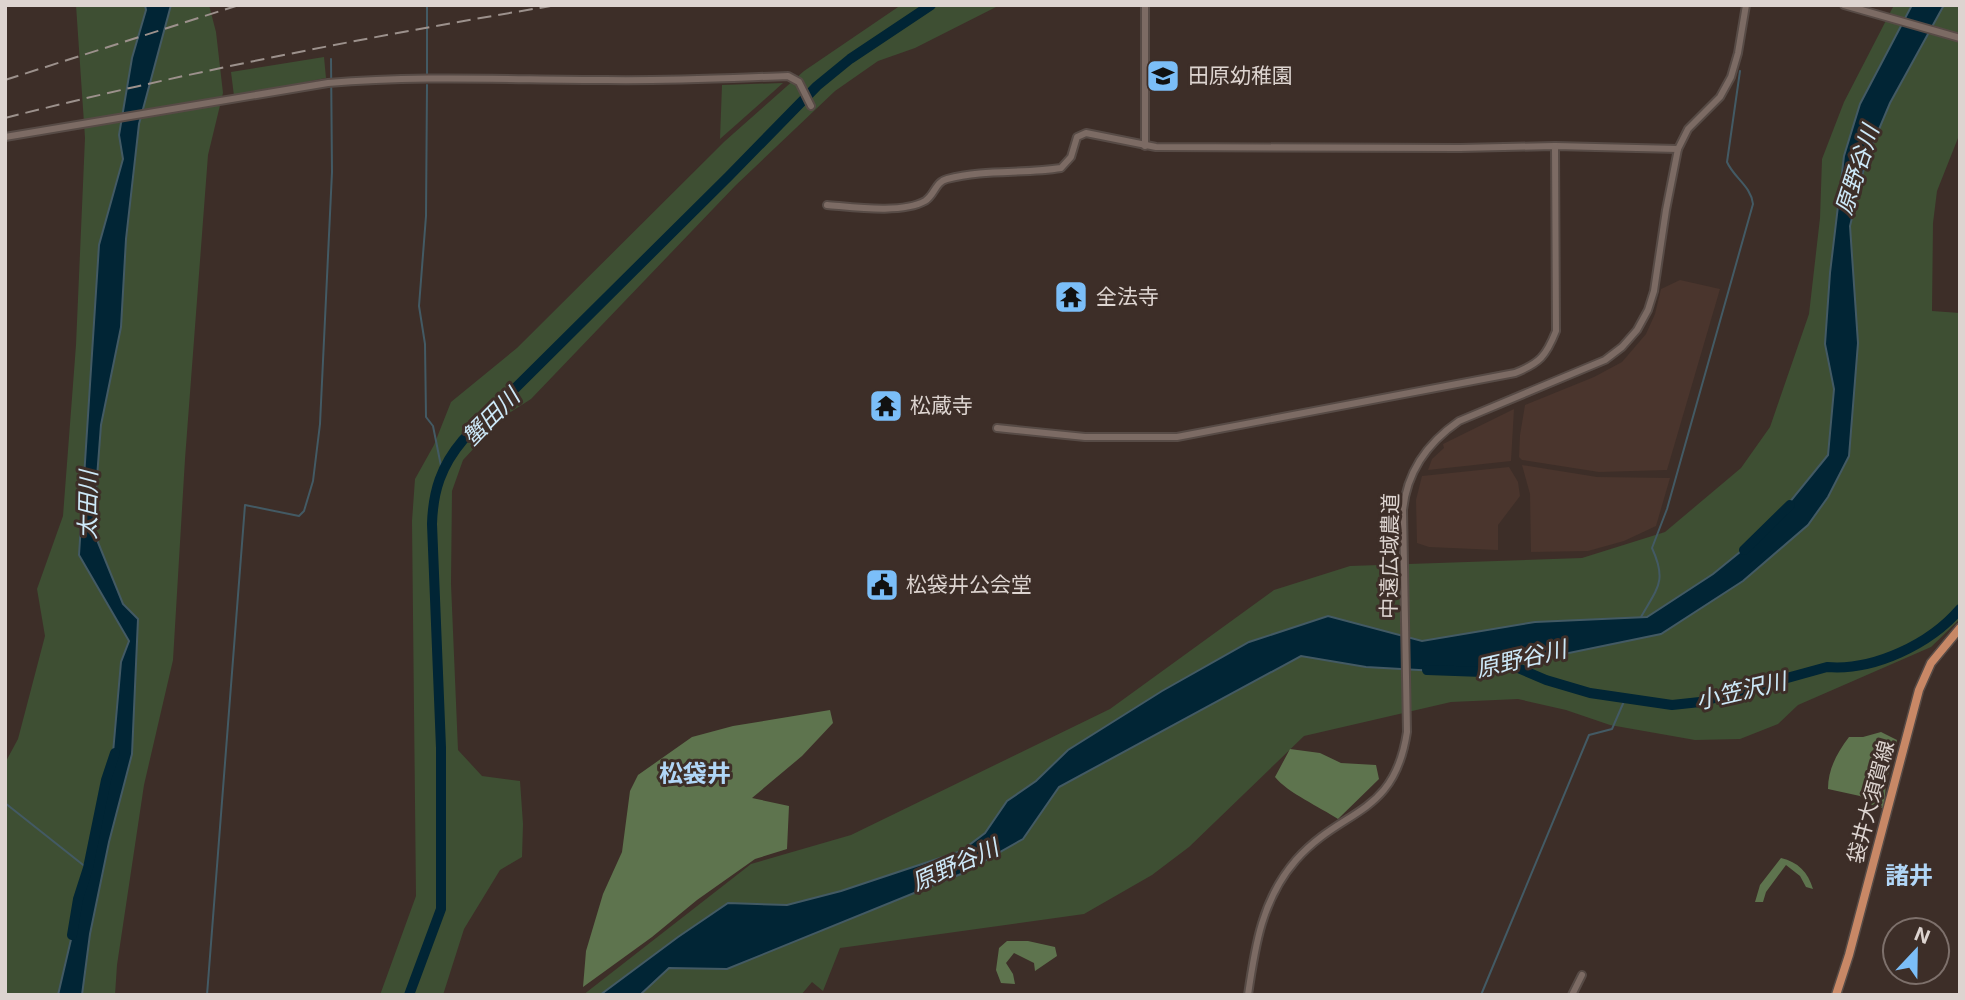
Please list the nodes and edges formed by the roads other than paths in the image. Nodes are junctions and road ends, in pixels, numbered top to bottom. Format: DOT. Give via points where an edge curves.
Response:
graph roads {
  1 [pos="1145,5"];
  2 [pos="1746,5"];
  3 [pos="1844,5"];
  4 [pos="1855,7"];
  5 [pos="1960,38"];
  6 [pos="811,106"];
  7 [pos="5,137"];
  8 [pos="1145,146"];
  9 [pos="1555,146"];
  10 [pos="1678,149"];
  11 [pos="827,205"];
  12 [pos="997,428"];
  13 [pos="1960,628"];
  14 [pos="1582,975"];
  15 [pos="1248,995"];
  16 [pos="1572,995"];
  17 [pos="1836,995"];
  1 -- 8 [label="street"];
  2 -- 10 [label="street, 中遠広域農道" via="1731,77 1720,97 1688,129"];
  3 -- 4 [label="street"];
  4 -- 5 [label="street"];
  6 -- 7 [label="street" via="799,82 788,76 358,80"];
  8 -- 9 [label="street"];
  8 -- 11 [label="street" via="1082,133 1061,168 945,179 929,197 911,206"];
  9 -- 10 [label="street"];
  9 -- 12 [label="street" via="1556,331 1536,365 1515,373 1177,437 1085,437"];
  10 -- 15 [label="street, 中遠広域農道" via="1654,291 1637,330 1605,360 1459,421 1437,437 1417,463 1403,510 1408,705 1402,758 1373,803 1312,844 1275,892 1260,925"];
  13 -- 17 [label="main road, 袋井大須賀線" via="1931,663 1919,690"];
  14 -- 16 [label="street"];
}
